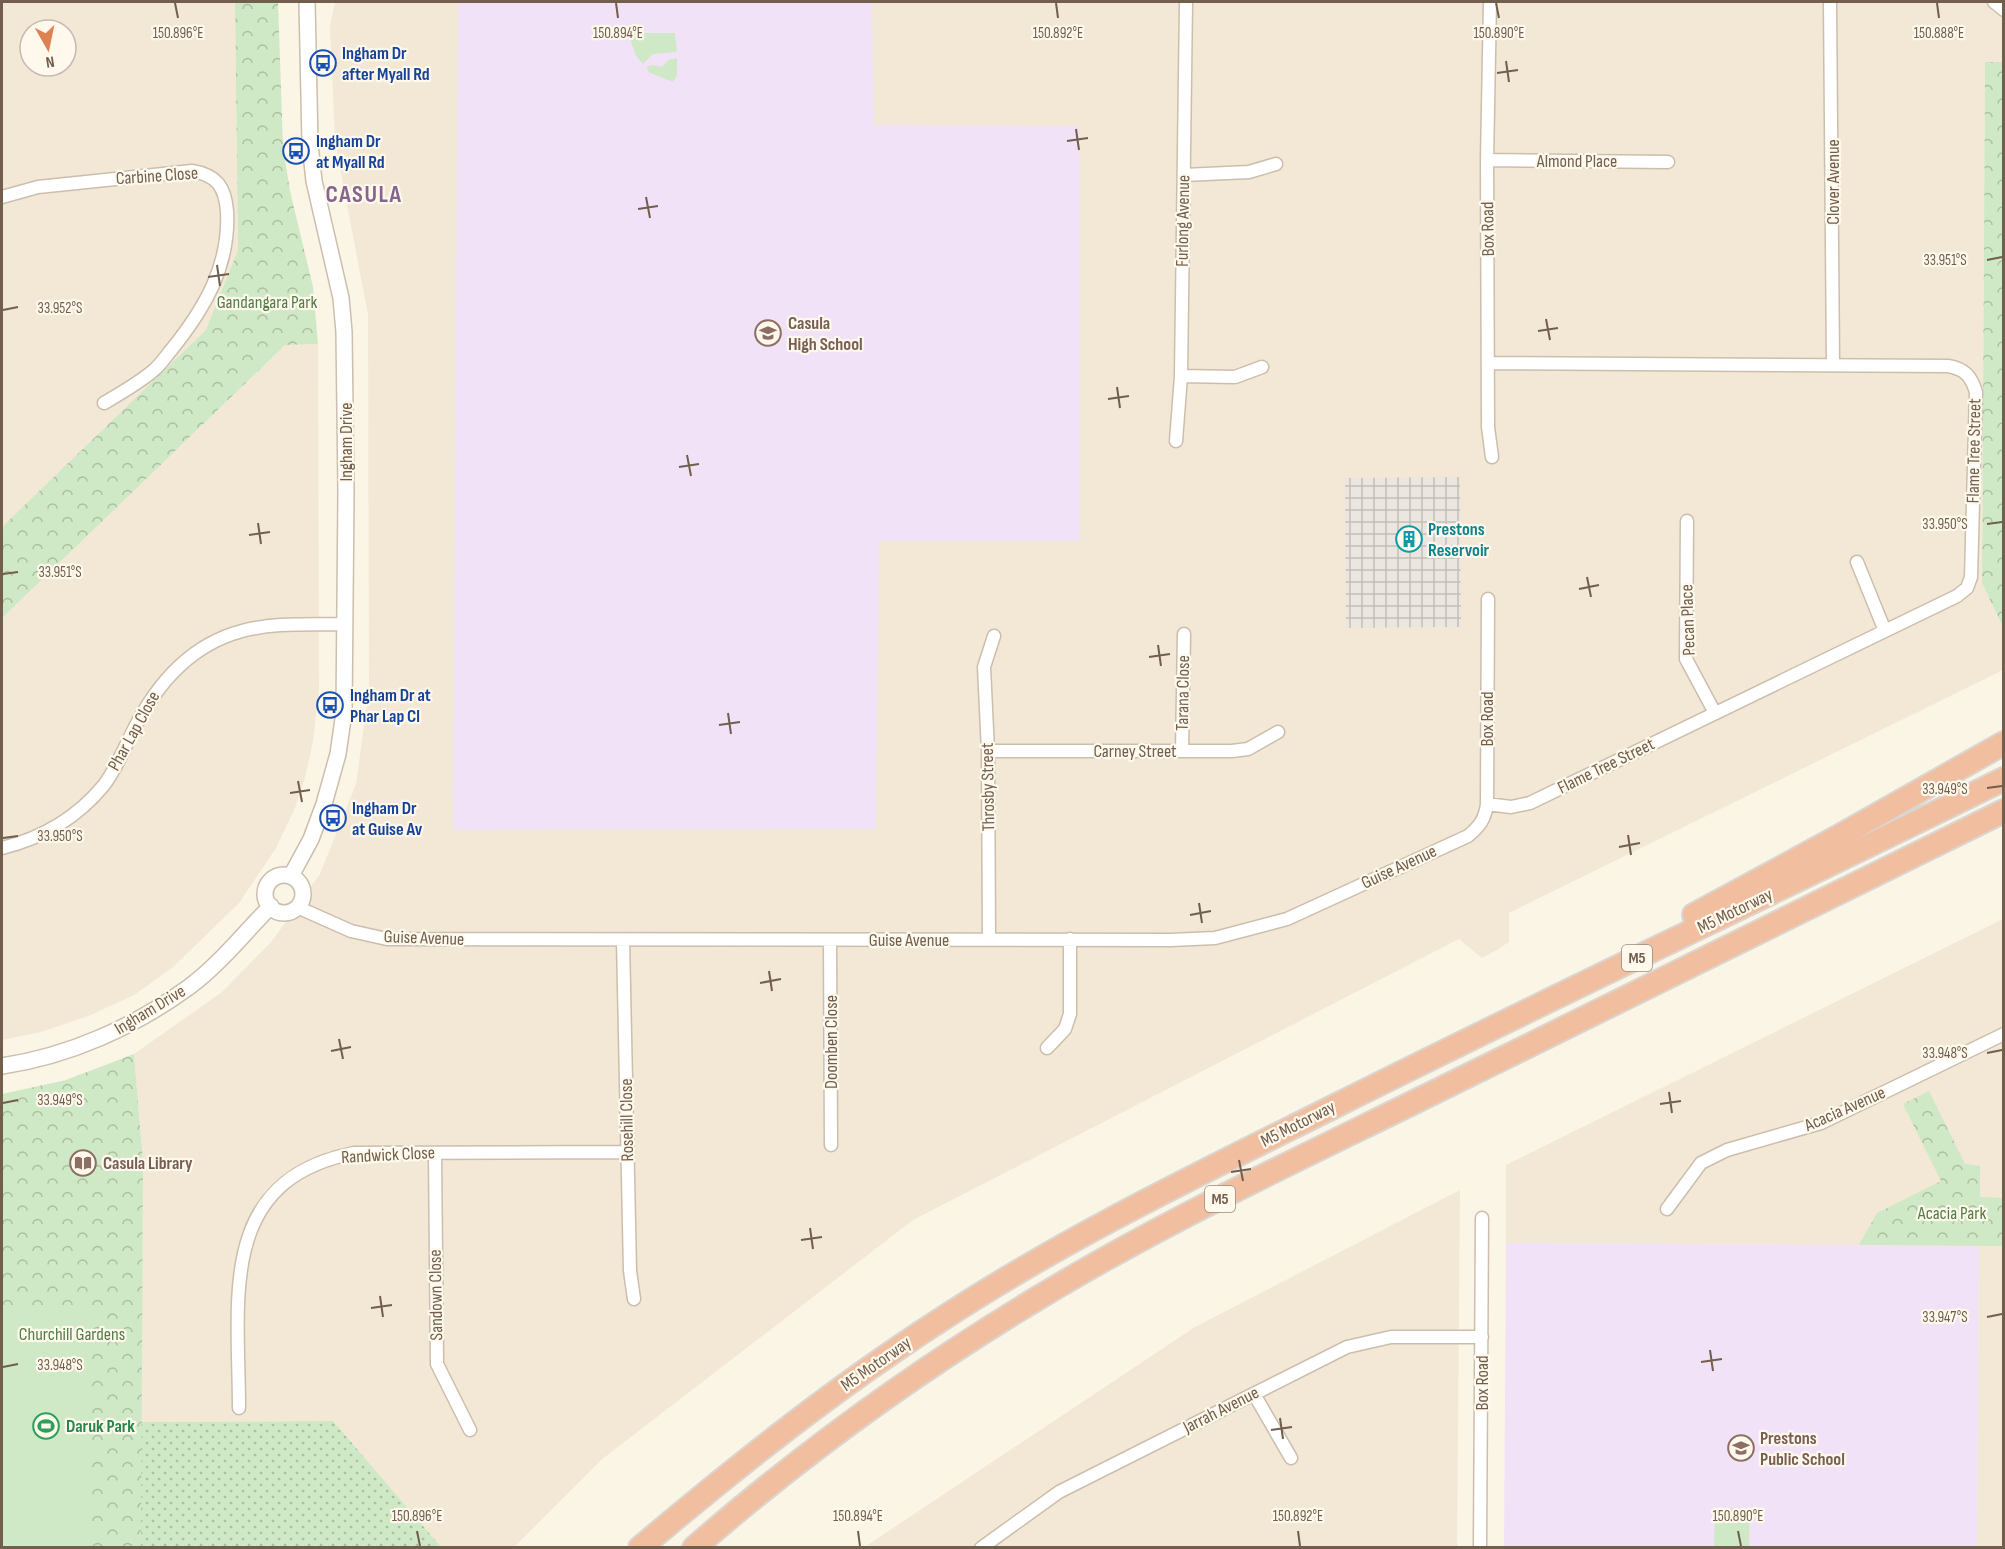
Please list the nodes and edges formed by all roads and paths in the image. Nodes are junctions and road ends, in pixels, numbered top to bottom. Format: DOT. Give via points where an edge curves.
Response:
graph roads {
  1 [pos="307,2"];
  2 [pos="1186,2"];
  3 [pos="1490,2"];
  4 [pos="1830,2"];
  5 [pos="1994,2"];
  6 [pos="2004,10"];
  7 [pos="1487,160"];
  8 [pos="1668,162"];
  9 [pos="1276,164"];
  10 [pos="1184,175"];
  11 [pos="2,197"];
  12 [pos="1489,363"];
  13 [pos="1833,364"];
  14 [pos="1262,367"];
  15 [pos="1181,376"];
  16 [pos="104,403"];
  17 [pos="1176,441"];
  18 [pos="1492,457"];
  19 [pos="1687,521"];
  20 [pos="1857,562"];
  21 [pos="1488,599"];
  22 [pos="346,624"];
  23 [pos="1885,631"];
  24 [pos="1184,634"];
  25 [pos="994,636"];
  26 [pos="1715,713"];
  27 [pos="1278,732"];
  28 [pos="2004,742"];
  29 [pos="988,751"];
  30 [pos="1182,751"];
  31 [pos="2004,779"];
  32 [pos="1487,804"];
  33 [pos="2004,811"];
  34 [pos="2,848"];
  35 [pos="291,876"];
  36 [pos="270,906"];
  37 [pos="297,907"];
  38 [pos="989,939"];
  39 [pos="1070,939"];
  40 [pos="623,940"];
  41 [pos="830,940"];
  42 [pos="2004,1034"];
  43 [pos="1047,1048"];
  44 [pos="1424,1061"];
  45 [pos="2,1066"];
  46 [pos="831,1145"];
  47 [pos="628,1152"];
  48 [pos="435,1153"];
  49 [pos="1667,1209"];
  50 [pos="1482,1218"];
  51 [pos="634,1299"];
  52 [pos="1482,1336"];
  53 [pos="1254,1394"];
  54 [pos="239,1408"];
  55 [pos="470,1430"];
  56 [pos="1291,1458"];
  57 [pos="640,1548"];
  58 [pos="694,1548"];
  59 [pos="981,1548"];
  60 [pos="1480,1548"];
  1 -- 22 [label="street, Ingham Drive" via="306,78 314,181 341,298 344,332"];
  2 -- 10 [label="street, Furlong Avenue"];
  3 -- 7 [label="street, Box Road"];
  4 -- 13 [label="street, Clover Avenue"];
  5 -- 6 [label="street"];
  7 -- 8 [label="street, Almond Place"];
  7 -- 12 [label="street, Box Road"];
  9 -- 10 [label="street" via="1249,172"];
  10 -- 15 [label="street, Furlong Avenue"];
  11 -- 16 [label="street, Carbine Close" via="38,187 192,171 207,173 217,180 225,194 228,230 224,256 206,303 156,369"];
  12 -- 13 [label="street, Flame Tree Street"];
  12 -- 18 [label="street, Box Road" via="1488,427"];
  13 -- 23 [label="street, Flame Tree Street" via="1960,368 1972,379 1976,392 1971,577 1967,588"];
  14 -- 15 [label="street" via="1234,377"];
  15 -- 17 [label="street, Furlong Avenue"];
  19 -- 26 [label="street, Pecan Place" via="1686,659"];
  20 -- 23 [label="street"];
  21 -- 32 [label="street, Box Road"];
  22 -- 34 [label="street, Phar Lap Close" via="266,626 240,631 193,655 155,691 118,763 97,792 48,833"];
  22 -- 35 [label="street, Ingham Drive" via="344,712 338,753 311,839"];
  23 -- 26 [label="street, Flame Tree Street"];
  24 -- 30 [label="street, Tarana Close"];
  25 -- 29 [label="street, Throsby Street" via="984,667"];
  26 -- 32 [label="street, Flame Tree Street" via="1530,803 1511,807"];
  27 -- 30 [label="street, Carney Street" via="1248,749"];
  28 -- 44 [label="highway" via="1828,843"];
  29 -- 30 [label="street, Carney Street"];
  29 -- 38 [label="street, Throsby Street"];
  31 -- 44 [label="highway, M5 Motorway / M5"];
  32 -- 39 [label="street, Guise Avenue" via="1482,822 1468,836 1287,919 1215,938"];
  33 -- 58 [label="highway, M5 Motorway / M5" via="1248,1185 1046,1293 959,1346 834,1433 778,1475"];
  35 -- 36 [label="street" via="279,875 267,885"];
  35 -- 37 [label="street" via="303,892"];
  36 -- 37 [label="street" via="284,912"];
  36 -- 45 [label="street, Ingham Drive" via="190,986 148,1014 81,1046"];
  37 -- 40 [label="street, Guise Avenue" via="351,931 387,939"];
  38 -- 39 [label="street, Guise Avenue"];
  38 -- 41 [label="street, Guise Avenue"];
  39 -- 43 [label="street" via="1070,1014 1065,1029"];
  40 -- 41 [label="street, Guise Avenue"];
  40 -- 47 [label="street, Rosehill Close"];
  41 -- 46 [label="street, Doomben Close"];
  42 -- 49 [label="street, Acacia Avenue" via="1821,1123 1727,1150 1701,1163"];
  44 -- 57 [label="highway, M5 Motorway / M5" via="1102,1223 983,1293 788,1426"];
  47 -- 48 [label="street, Randwick Close"];
  47 -- 51 [label="street, Rosehill Close"];
  48 -- 54 [label="street, Randwick Close" via="354,1153 315,1163 280,1188 266,1204 244,1244 240,1269"];
  48 -- 55 [label="street, Sandown Close" via="437,1364"];
  50 -- 52 [label="street, Box Road"];
  52 -- 53 [label="street, Jarrah Avenue" via="1369,1340 1334,1352"];
  52 -- 60 [label="street, Box Road"];
  53 -- 56 [label="street"];
  53 -- 59 [label="street, Jarrah Avenue" via="1059,1492"];
}
